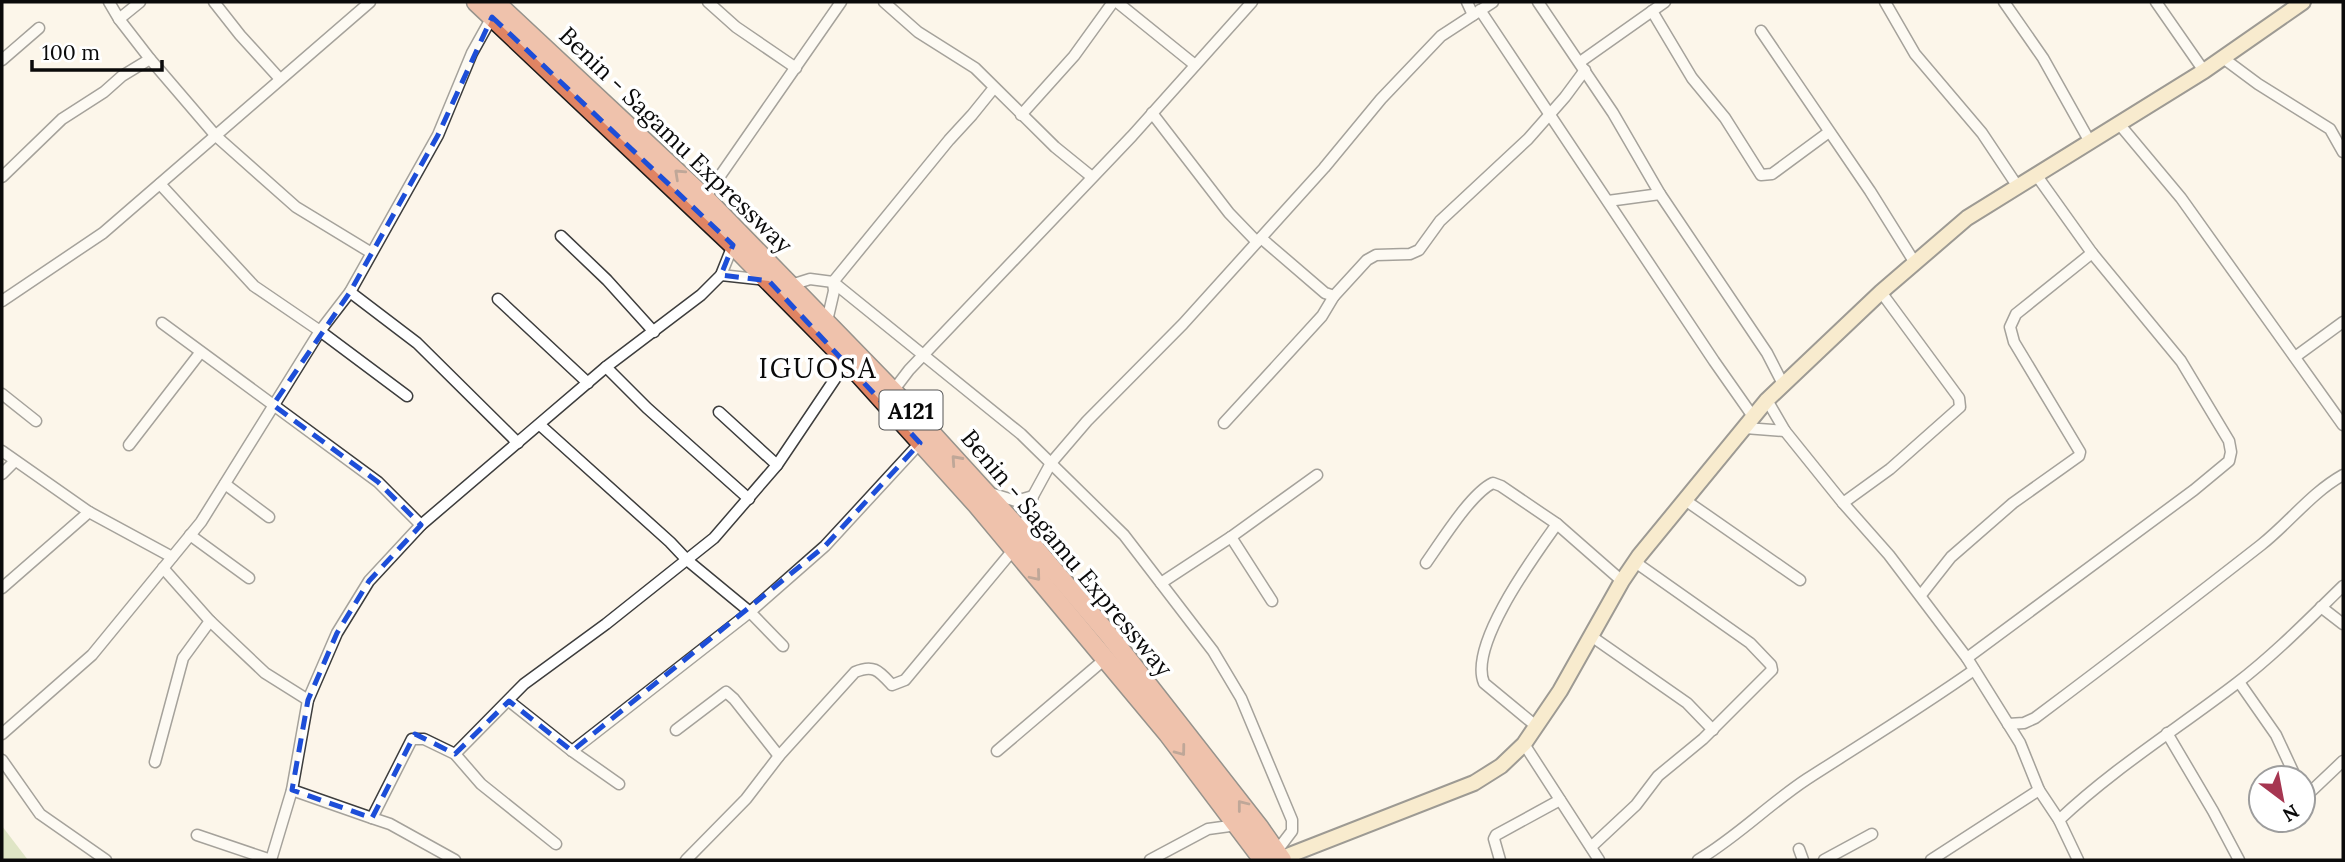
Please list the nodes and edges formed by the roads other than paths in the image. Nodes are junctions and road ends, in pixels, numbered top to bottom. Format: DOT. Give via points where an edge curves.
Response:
graph roads {
  1 [pos="109,2"];
  2 [pos="140,2"];
  3 [pos="214,2"];
  4 [pos="370,2"];
  5 [pos="476,2"];
  6 [pos="708,2"];
  7 [pos="841,2"];
  8 [pos="884,2"];
  9 [pos="1115,2"];
  10 [pos="1252,2"];
  11 [pos="1467,2"];
  12 [pos="1493,2"];
  13 [pos="1526,2"];
  14 [pos="1553,2"];
  15 [pos="1665,2"];
  16 [pos="1885,2"];
  17 [pos="2004,2"];
  18 [pos="2156,2"];
  19 [pos="2303,2"];
  20 [pos="1540,5"];
  21 [pos="493,9"];
  22 [pos="1652,11"];
  23 [pos="1477,13"];
  24 [pos="119,19"];
  25 [pos="39,28"];
  26 [pos="1761,31"];
  27 [pos="2224,58"];
  28 [pos="150,59"];
  29 [pos="2,60"];
  30 [pos="1195,65"];
  31 [pos="1583,66"];
  32 [pos="796,68"];
  33 [pos="2204,71"];
  34 [pos="280,79"];
  35 [pos="993,89"];
  36 [pos="1152,113"];
  37 [pos="1021,115"];
  38 [pos="1549,115"];
  39 [pos="2120,125"];
  40 [pos="1829,132"];
  41 [pos="216,136"];
  42 [pos="2090,142"];
  43 [pos="2343,152"];
  44 [pos="2037,176"];
  45 [pos="2,177"];
  46 [pos="1092,177"];
  47 [pos="160,184"];
  48 [pos="2018,187"];
  49 [pos="1660,194"];
  50 [pos="706,199"];
  51 [pos="687,201"];
  52 [pos="1608,201"];
  53 [pos="561,236"];
  54 [pos="1259,240"];
  55 [pos="733,245"];
  56 [pos="370,252"];
  57 [pos="2092,253"];
  58 [pos="1915,263"];
  59 [pos="721,275"];
  60 [pos="769,281"];
  61 [pos="833,282"];
  62 [pos="791,285"];
  63 [pos="350,292"];
  64 [pos="1881,292"];
  65 [pos="1334,296"];
  66 [pos="498,299"];
  67 [pos="2,301"];
  68 [pos="827,321"];
  69 [pos="2343,322"];
  70 [pos="162,323"];
  71 [pos="320,331"];
  72 [pos="654,331"];
  73 [pos="200,353"];
  74 [pos="923,355"];
  75 [pos="2295,357"];
  76 [pos="847,361"];
  77 [pos="606,367"];
  78 [pos="588,383"];
  79 [pos="1784,386"];
  80 [pos="894,391"];
  81 [pos="2,394"];
  82 [pos="407,396"];
  83 [pos="1767,400"];
  84 [pos="273,405"];
  85 [pos="719,412"];
  86 [pos="36,421"];
  87 [pos="1224,423"];
  88 [pos="1749,423"];
  89 [pos="540,425"];
  90 [pos="2343,425"];
  91 [pos="1785,431"];
  92 [pos="518,443"];
  93 [pos="920,443"];
  94 [pos="129,445"];
  95 [pos="2,451"];
  96 [pos="15,461"];
  97 [pos="1051,463"];
  98 [pos="777,465"];
  99 [pos="2,474"];
  100 [pos="1317,475"];
  101 [pos="2343,475"];
  102 [pos="225,484"];
  103 [pos="984,491"];
  104 [pos="1033,496"];
  105 [pos="749,499"];
  106 [pos="1685,500"];
  107 [pos="1843,503"];
  108 [pos="89,512"];
  109 [pos="269,517"];
  110 [pos="1557,524"];
  111 [pos="421,525"];
  112 [pos="190,535"];
  113 [pos="1231,537"];
  114 [pos="1018,541"];
  115 [pos="172,557"];
  116 [pos="687,560"];
  117 [pos="1635,562"];
  118 [pos="1426,563"];
  119 [pos="163,568"];
  120 [pos="249,578"];
  121 [pos="1800,580"];
  122 [pos="1622,581"];
  123 [pos="1161,583"];
  124 [pos="2343,586"];
  125 [pos="2,588"];
  126 [pos="1921,595"];
  127 [pos="1272,601"];
  128 [pos="2321,607"];
  129 [pos="750,612"];
  130 [pos="210,621"];
  131 [pos="2343,624"];
  132 [pos="1591,636"];
  133 [pos="783,646"];
  134 [pos="1967,658"];
  135 [pos="1105,659"];
  136 [pos="1975,670"];
  137 [pos="2239,682"];
  138 [pos="308,700"];
  139 [pos="509,701"];
  140 [pos="2008,724"];
  141 [pos="1536,726"];
  142 [pos="676,730"];
  143 [pos="1713,730"];
  144 [pos="2167,733"];
  145 [pos="2,734"];
  146 [pos="1524,744"];
  147 [pos="572,751"];
  148 [pos="997,751"];
  149 [pos="455,754"];
  150 [pos="779,756"];
  151 [pos="2,760"];
  152 [pos="2343,761"];
  153 [pos="155,762"];
  154 [pos="2289,764"];
  155 [pos="619,784"];
  156 [pos="2317,786"];
  157 [pos="292,790"];
  158 [pos="2039,790"];
  159 [pos="1560,800"];
  160 [pos="372,818"];
  161 [pos="2059,820"];
  162 [pos="1237,825"];
  163 [pos="1872,834"];
  164 [pos="197,835"];
  165 [pos="556,844"];
  166 [pos="1591,847"];
  167 [pos="1799,849"];
  168 [pos="1276,858"];
  169 [pos="106,860"];
  170 [pos="271,860"];
  171 [pos="455,860"];
  172 [pos="686,860"];
  173 [pos="1150,860"];
  174 [pos="1500,860"];
  175 [pos="1600,860"];
  176 [pos="1698,860"];
  177 [pos="1803,860"];
  178 [pos="1824,860"];
  179 [pos="1931,860"];
  180 [pos="2078,860"];
  181 [pos="2239,860"];
  1 -- 24 [label="street"];
  2 -- 24 [label="street"];
  3 -- 34 [label="street"];
  4 -- 34 [label="street"];
  5 -- 21 [label="highway, A121"];
  6 -- 32 [label="street"];
  7 -- 32 [label="street"];
  8 -- 35 [label="street" via="918,32 975,68"];
  9 -- 30 [label="street"];
  9 -- 37 [label="street"];
  10 -- 30 [label="street"];
  11 -- 23 [label="street"];
  12 -- 23 [label="street"];
  13 -- 20 [label="street"];
  14 -- 20 [label="street"];
  15 -- 22 [label="street"];
  16 -- 48 [label="street" via="1915,54 1982,133"];
  17 -- 42 [label="street" via="2043,58"];
  18 -- 33 [label="street"];
  19 -- 27 [label="street"];
  20 -- 31 [label="street"];
  50 -- 21 [label="highway, Benin - Sagamu Expressway / A121, one-way"];
  21 -- 51 [label="highway, A121"];
  21 -- 56 [label="street" via="438,135"];
  22 -- 31 [label="street"];
  22 -- 40 [label="street" via="1692,78 1726,118 1761,175 1772,174"];
  23 -- 38 [label="street"];
  23 -- 54 [label="street" via="1441,36"];
  24 -- 28 [label="street"];
  25 -- 29 [label="street"];
  26 -- 40 [label="street"];
  27 -- 33 [label="street"];
  27 -- 43 [label="street" via="2330,130"];
  28 -- 41 [label="street"];
  28 -- 45 [label="street" via="62,119"];
  30 -- 36 [label="street"];
  31 -- 38 [label="street"];
  31 -- 49 [label="street"];
  32 -- 50 [label="street"];
  33 -- 39 [label="street"];
  34 -- 41 [label="street"];
  35 -- 37 [label="street"];
  35 -- 61 [label="street"];
  36 -- 46 [label="street"];
  36 -- 54 [label="street" via="1229,213"];
  37 -- 46 [label="street"];
  38 -- 52 [label="street"];
  38 -- 65 [label="street" via="1440,221 1419,250 1376,255"];
  39 -- 42 [label="street"];
  39 -- 75 [label="street" via="2181,198"];
  40 -- 58 [label="street"];
  41 -- 47 [label="street"];
  41 -- 56 [label="street" via="296,207"];
  42 -- 44 [label="street"];
  44 -- 48 [label="street"];
  44 -- 57 [label="street"];
  46 -- 74 [label="street"];
  47 -- 67 [label="street" via="96,239"];
  47 -- 71 [label="street" via="254,286"];
  48 -- 58 [label="street" via="1967,218"];
  49 -- 52 [label="street"];
  49 -- 79 [label="street" via="1767,353"];
  50 -- 51 [label="street"];
  50 -- 62 [label="highway, Benin - Sagamu Expressway / A121"];
  51 -- 55 [label="highway, A121"];
  52 -- 88 [label="street" via="1714,361"];
  53 -- 72 [label="street"];
  54 -- 65 [label="street"];
  54 -- 97 [label="street"];
  55 -- 59 [label="street"];
  55 -- 60 [label="highway, A121"];
  56 -- 63 [label="street"];
  57 -- 126 [label="street" via="2016,314 2010,327 2014,342 2079,456 2013,503 1951,557"];
  57 -- 134 [label="street" via="2181,361 2229,441 2229,461"];
  58 -- 64 [label="street"];
  59 -- 60 [label="street"];
  59 -- 72 [label="street"];
  60 -- 76 [label="highway, A121"];
  61 -- 62 [label="street" via="810,279"];
  61 -- 68 [label="street"];
  61 -- 74 [label="street"];
  62 -- 68 [label="highway, Benin - Sagamu Expressway / A121"];
  63 -- 71 [label="street"];
  63 -- 92 [label="street" via="417,343"];
  64 -- 79 [label="street"];
  64 -- 107 [label="street" via="1959,398 1960,407 1890,469"];
  65 -- 87 [label="street" via="1322,316"];
  66 -- 78 [label="street"];
  68 -- 80 [label="highway, Benin - Sagamu Expressway / A121"];
  69 -- 75 [label="street"];
  70 -- 73 [label="street"];
  71 -- 82 [label="street"];
  71 -- 84 [label="street"];
  72 -- 77 [label="street"];
  73 -- 84 [label="street"];
  73 -- 94 [label="street"];
  74 -- 80 [label="street"];
  74 -- 97 [label="street"];
  75 -- 90 [label="street"];
  76 -- 93 [label="highway, A121"];
  76 -- 98 [label="street"];
  77 -- 78 [label="street"];
  77 -- 105 [label="street"];
  78 -- 89 [label="street"];
  79 -- 83 [label="street"];
  103 -- 80 [label="highway, Benin - Sagamu Expressway / A121, one-way"];
  81 -- 86 [label="street"];
  83 -- 88 [label="street"];
  83 -- 91 [label="street"];
  84 -- 102 [label="street"];
  84 -- 111 [label="street" via="378,482"];
  85 -- 98 [label="street"];
  88 -- 91 [label="street"];
  88 -- 106 [label="street"];
  89 -- 92 [label="street"];
  89 -- 116 [label="street"];
  91 -- 107 [label="street"];
  92 -- 111 [label="street"];
  93 -- 114 [label="highway, A121" via="977,505"];
  93 -- 129 [label="street" via="825,546"];
  95 -- 96 [label="street"];
  96 -- 99 [label="street"];
  96 -- 108 [label="street"];
  97 -- 104 [label="street"];
  97 -- 123 [label="street" via="1124,535"];
  98 -- 105 [label="street"];
  100 -- 113 [label="street"];
  101 -- 140 [label="street" via="2171,616 2035,718"];
  102 -- 109 [label="street"];
  102 -- 112 [label="street"];
  103 -- 104 [label="street" via="1016,501"];
  103 -- 114 [label="highway, Benin - Sagamu Expressway / A121"];
  104 -- 114 [label="street"];
  105 -- 116 [label="street"];
  106 -- 117 [label="street"];
  106 -- 121 [label="street"];
  107 -- 126 [label="street"];
  108 -- 115 [label="street"];
  108 -- 125 [label="street"];
  110 -- 118 [label="street" via="1493,483 1475,497"];
  110 -- 122 [label="street"];
  110 -- 141 [label="street" via="1494,622 1481,676"];
  111 -- 138 [label="street" via="369,581 337,633"];
  112 -- 115 [label="street"];
  112 -- 120 [label="street"];
  113 -- 123 [label="street"];
  113 -- 127 [label="street"];
  114 -- 135 [label="highway, A121, one-way"];
  114 -- 150 [label="street" via="905,680 891,685 874,669 855,672"];
  168 -- 114 [label="highway, Benin - Sagamu Expressway / A121, one-way" via="1109,635"];
  115 -- 119 [label="street"];
  116 -- 129 [label="street"];
  116 -- 139 [label="street" via="524,684"];
  117 -- 122 [label="street"];
  117 -- 143 [label="street" via="1749,643 1771,665 1770,674"];
  119 -- 130 [label="street"];
  119 -- 145 [label="street" via="92,655"];
  122 -- 132 [label="street"];
  123 -- 168 [label="street" via="1213,651 1246,709 1292,820 1293,831"];
  124 -- 128 [label="street"];
  126 -- 134 [label="street"];
  128 -- 131 [label="street"];
  128 -- 137 [label="street"];
  129 -- 133 [label="street"];
  129 -- 147 [label="street"];
  130 -- 138 [label="street" via="265,673"];
  130 -- 153 [label="street" via="183,658"];
  132 -- 141 [label="street"];
  132 -- 143 [label="street" via="1687,702"];
  134 -- 136 [label="street"];
  135 -- 148 [label="street"];
  135 -- 162 [label="highway, A121, one-way"];
  136 -- 140 [label="street"];
  136 -- 176 [label="street" via="1805,780"];
  137 -- 144 [label="street"];
  137 -- 154 [label="street" via="2276,735"];
  138 -- 157 [label="street"];
  139 -- 147 [label="street"];
  139 -- 149 [label="street"];
  140 -- 158 [label="street"];
  141 -- 146 [label="street"];
  142 -- 150 [label="street" via="726,692"];
  143 -- 166 [label="street" via="1658,776 1636,805"];
  144 -- 161 [label="street"];
  144 -- 181 [label="street"];
  146 -- 159 [label="street"];
  146 -- 168 [label="street" via="1474,783"];
  147 -- 155 [label="street"];
  149 -- 160 [label="street" via="424,739 412,739"];
  149 -- 165 [label="street" via="481,785"];
  150 -- 172 [label="street" via="746,799"];
  151 -- 169 [label="street" via="40,814"];
  152 -- 156 [label="street"];
  157 -- 160 [label="street"];
  157 -- 170 [label="street"];
  158 -- 161 [label="street"];
  158 -- 179 [label="street"];
  159 -- 166 [label="street"];
  159 -- 174 [label="street" via="1496,835"];
  160 -- 171 [label="street"];
  161 -- 180 [label="street"];
  162 -- 168 [label="highway, A121"];
  162 -- 173 [label="street" via="1208,830"];
  163 -- 178 [label="street"];
  164 -- 170 [label="street"];
  166 -- 175 [label="street"];
  167 -- 177 [label="street"];
}
